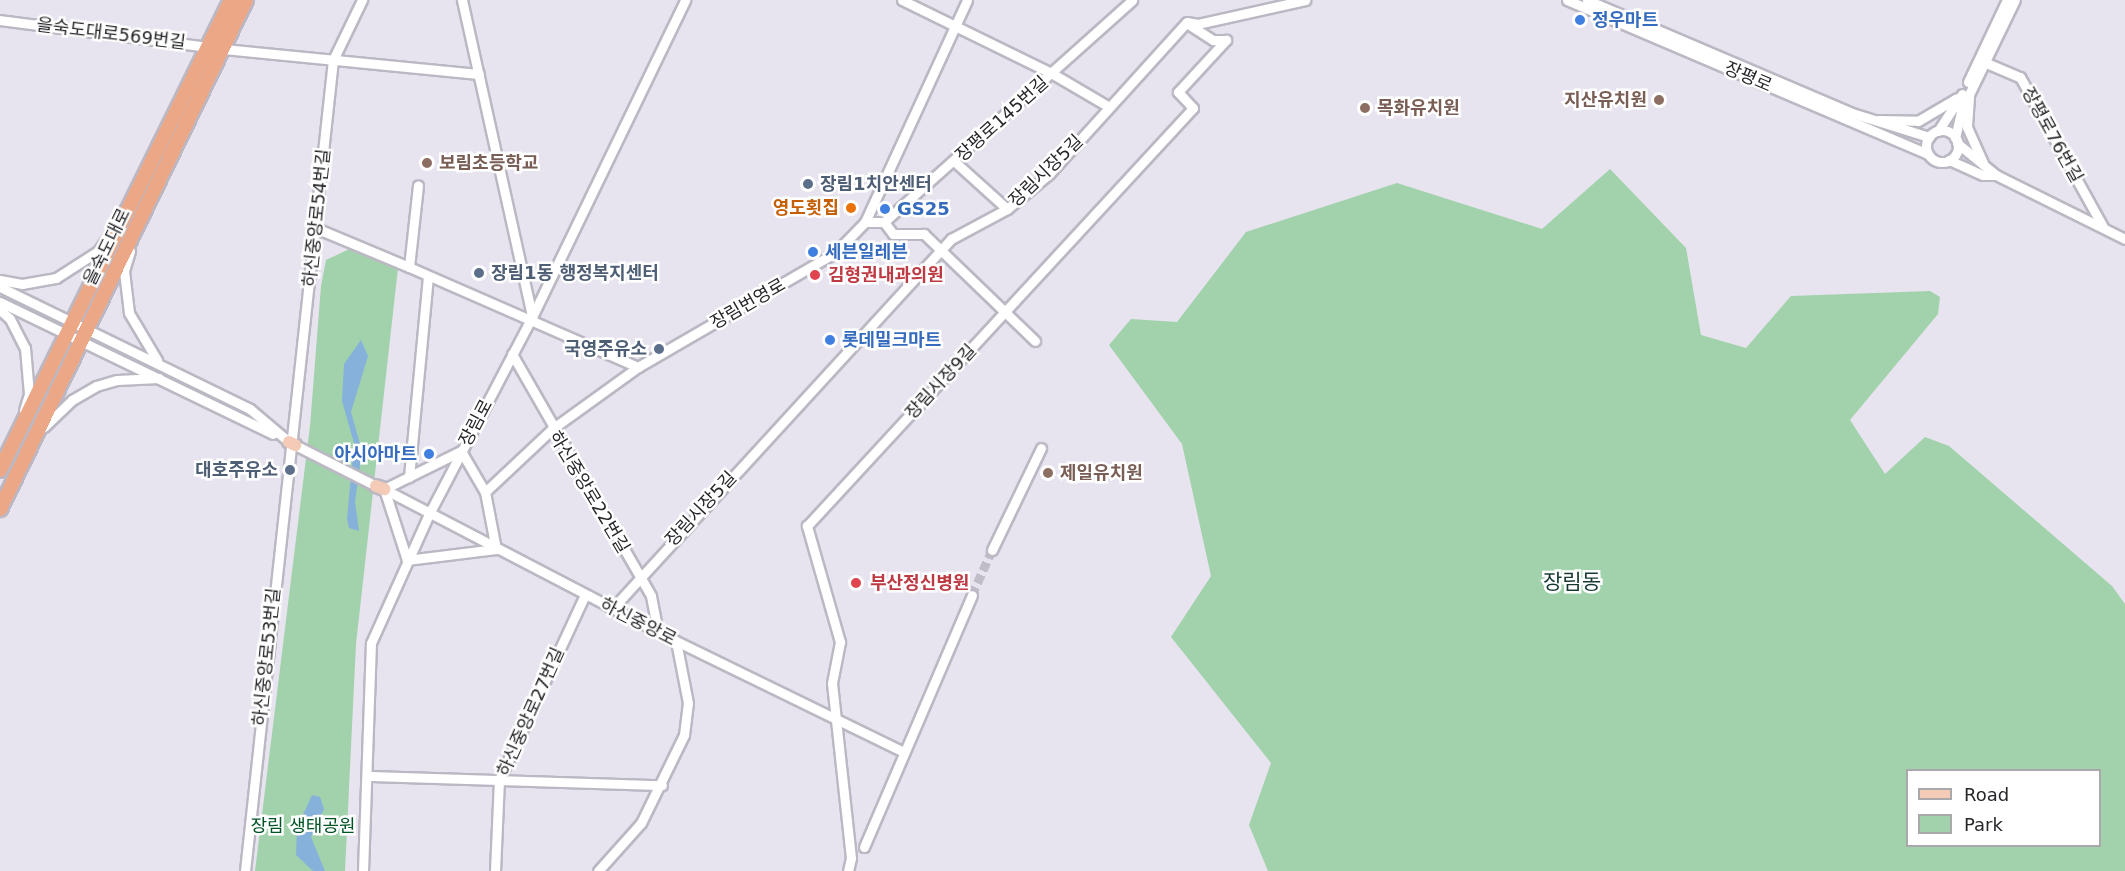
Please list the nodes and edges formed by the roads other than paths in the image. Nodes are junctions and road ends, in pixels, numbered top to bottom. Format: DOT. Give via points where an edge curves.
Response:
graph roads {
  1 [pos="231,0"];
  2 [pos="246,0"];
  3 [pos="362,0"];
  4 [pos="462,0"];
  5 [pos="685,0"];
  6 [pos="902,0"];
  7 [pos="967,0"];
  8 [pos="1132,0"];
  9 [pos="1305,0"];
  10 [pos="1587,0"];
  11 [pos="2007,0"];
  12 [pos="2015,0"];
  13 [pos="1570,1"];
  14 [pos="0,20"];
  15 [pos="1187,22"];
  16 [pos="955,24"];
  17 [pos="1688,47"];
  18 [pos="216,48"];
  19 [pos="333,60"];
  20 [pos="1984,62"];
  21 [pos="1751,73"];
  22 [pos="479,74"];
  23 [pos="1053,74"];
  24 [pos="1966,93"];
  25 [pos="1109,107"];
  26 [pos="1871,121"];
  27 [pos="1938,130"];
  28 [pos="1929,137"];
  29 [pos="1956,140"];
  30 [pos="1928,154"];
  31 [pos="1949,160"];
  32 [pos="955,162"];
  33 [pos="1985,165"];
  34 [pos="1996,175"];
  35 [pos="418,185"];
  36 [pos="130,208"];
  37 [pos="1007,209"];
  38 [pos="865,222"];
  39 [pos="885,222"];
  40 [pos="137,227"];
  41 [pos="2103,227"];
  42 [pos="318,229"];
  43 [pos="2125,239"];
  44 [pos="940,251"];
  45 [pos="409,267"];
  46 [pos="428,277"];
  47 [pos="0,280"];
  48 [pos="0,287"];
  49 [pos="0,302"];
  50 [pos="0,310"];
  51 [pos="1006,313"];
  52 [pos="532,317"];
  53 [pos="74,321"];
  54 [pos="87,328"];
  55 [pos="67,336"];
  56 [pos="1035,341"];
  57 [pos="80,342"];
  58 [pos="512,354"];
  59 [pos="160,364"];
  60 [pos="638,367"];
  61 [pos="160,378"];
  62 [pos="552,429"];
  63 [pos="20,430"];
  64 [pos="33,440"];
  65 [pos="292,444"];
  66 [pos="1041,448"];
  67 [pos="461,451"];
  68 [pos="0,470"];
  69 [pos="409,477"];
  70 [pos="380,488"];
  71 [pos="485,492"];
  72 [pos="0,509"];
  73 [pos="429,514"];
  74 [pos="496,549"];
  75 [pos="992,550"];
  76 [pos="407,560"];
  77 [pos="638,578"];
  78 [pos="585,594"];
  79 [pos="972,595"];
  80 [pos="612,609"];
  81 [pos="658,632"];
  82 [pos="676,641"];
  83 [pos="835,718"];
  84 [pos="904,752"];
  85 [pos="368,776"];
  86 [pos="499,780"];
  87 [pos="662,785"];
  88 [pos="864,847"];
  89 [pos="244,871"];
  90 [pos="363,871"];
  91 [pos="495,871"];
  92 [pos="598,871"];
  93 [pos="848,871"];
  1 -- 18 [label="highway, 을숙도대로"];
  2 -- 18 [label="highway, 을숙도대로"];
  3 -- 19 [label="street, 하신중앙로54번길"];
  4 -- 22 [label="street"];
  5 -- 52 [label="street, 장림로"];
  6 -- 16 [label="street"];
  7 -- 16 [label="street, 장림번영로"];
  8 -- 23 [label="street, 장평로145번길"];
  9 -- 15 [label="street" via="1198,24"];
  10 -- 17 [label="street, 장평로"];
  11 -- 24 [label="street"];
  12 -- 20 [label="street"];
  13 -- 17 [label="street, 장평로"];
  14 -- 18 [label="street, 을숙도대로569번길"];
  15 -- 25 [label="street, 장림시장5길"];
  15 -- 51 [label="street, 장림시장9길" via="1213,40 1226,40 1178,92 1194,108"];
  16 -- 23 [label="street"];
  16 -- 38 [label="street, 장림번영로"];
  17 -- 21 [label="street, 장평로"];
  18 -- 19 [label="street, 을숙도대로569번길"];
  18 -- 36 [label="highway, 을숙도대로"];
  18 -- 40 [label="highway, 을숙도대로"];
  19 -- 22 [label="street, 을숙도대로569번길"];
  19 -- 42 [label="street, 하신중앙로54번길"];
  20 -- 24 [label="street"];
  20 -- 41 [label="street, 장평로76번길" via="2020,77"];
  21 -- 26 [label="street, 장평로"];
  21 -- 30 [label="street, 장평로"];
  22 -- 52 [label="street"];
  23 -- 25 [label="street"];
  23 -- 32 [label="street, 장평로145번길"];
  24 -- 26 [label="street" via="1918,121"];
  24 -- 27 [label="street"];
  24 -- 29 [label="street"];
  24 -- 33 [label="street" via="1967,127"];
  25 -- 37 [label="street, 장림시장5길" via="1049,174"];
  26 -- 28 [label="street, 장평로"];
  27 -- 28 [label="street"];
  27 -- 29 [label="street"];
  28 -- 30 [label="street"];
  29 -- 31 [label="street"];
  29 -- 33 [label="street"];
  30 -- 31 [label="street" via="1937,162"];
  31 -- 34 [label="street" via="1983,175"];
  32 -- 37 [label="street"];
  32 -- 39 [label="street, 장평로145번길"];
  33 -- 34 [label="street"];
  34 -- 41 [label="street"];
  35 -- 45 [label="street"];
  36 -- 47 [label="street" via="98,251 79,267 22,284"];
  36 -- 53 [label="highway, 을숙도대로"];
  37 -- 44 [label="street, 장림시장5길" via="951,239"];
  38 -- 39 [label="street"];
  38 -- 60 [label="street, 장림번영로" via="835,253"];
  39 -- 44 [label="street" via="893,234 924,234"];
  40 -- 54 [label="highway, 을숙도대로"];
  40 -- 59 [label="street" via="124,271 125,296 136,332"];
  41 -- 43 [label="street"];
  42 -- 45 [label="street"];
  42 -- 65 [label="street, 하신중앙로54번길"];
  44 -- 51 [label="street"];
  44 -- 77 [label="street, 장림시장5길"];
  45 -- 46 [label="street"];
  46 -- 52 [label="street"];
  46 -- 69 [label="street"];
  48 -- 53 [label="street"];
  49 -- 55 [label="street"];
  50 -- 63 [label="street" via="10,319 25,348 29,394"];
  51 -- 56 [label="street"];
  51 -- 83 [label="street, 장림시장9길" via="807,526 840,642 832,683"];
  52 -- 58 [label="street, 장림로"];
  52 -- 60 [label="street"];
  53 -- 54 [label="street"];
  53 -- 55 [label="highway, 을숙도대로"];
  54 -- 57 [label="highway, 을숙도대로"];
  54 -- 59 [label="street"];
  55 -- 57 [label="street"];
  55 -- 63 [label="highway, 을숙도대로"];
  57 -- 61 [label="street"];
  57 -- 64 [label="highway, 을숙도대로"];
  58 -- 62 [label="street, 하신중앙로22번길"];
  58 -- 67 [label="street, 장림로"];
  59 -- 65 [label="street" via="250,409"];
  60 -- 62 [label="street, 장림번영로"];
  61 -- 64 [label="street" via="117,380 96,386 56,412"];
  61 -- 65 [label="street"];
  62 -- 71 [label="street, 장림번영로"];
  62 -- 77 [label="street, 하신중앙로22번길"];
  63 -- 68 [label="highway, 을숙도대로"];
  64 -- 72 [label="highway, 을숙도대로"];
  65 -- 70 [label="street, 하신중앙로"];
  65 -- 89 [label="street, 하신중앙로53번길"];
  66 -- 75 [label="street"];
  67 -- 69 [label="street"];
  67 -- 71 [label="street"];
  67 -- 73 [label="street, 장림로"];
  69 -- 70 [label="street"];
  70 -- 73 [label="street, 하신중앙로"];
  70 -- 76 [label="street"];
  71 -- 74 [label="street"];
  73 -- 74 [label="street, 하신중앙로"];
  73 -- 76 [label="street, 장림로"];
  74 -- 76 [label="street"];
  74 -- 78 [label="street, 하신중앙로"];
  76 -- 85 [label="street, 장림로" via="371,643"];
  77 -- 80 [label="street, 장림시장5길"];
  77 -- 81 [label="street, 하신중앙로22번길" via="651,596"];
  78 -- 80 [label="street, 하신중앙로"];
  78 -- 86 [label="street, 하신중앙로27번길"];
  79 -- 84 [label="street"];
  80 -- 81 [label="street, 하신중앙로"];
  81 -- 82 [label="street, 하신중앙로"];
  82 -- 83 [label="street, 하신중앙로"];
  82 -- 87 [label="street" via="688,703 684,735"];
  83 -- 84 [label="street, 하신중앙로"];
  83 -- 93 [label="street" via="851,858"];
  84 -- 88 [label="street"];
  85 -- 86 [label="street"];
  85 -- 90 [label="street, 장림로"];
  86 -- 87 [label="street"];
  86 -- 91 [label="street, 하신중앙로27번길"];
  87 -- 92 [label="street" via="641,823"];
}
